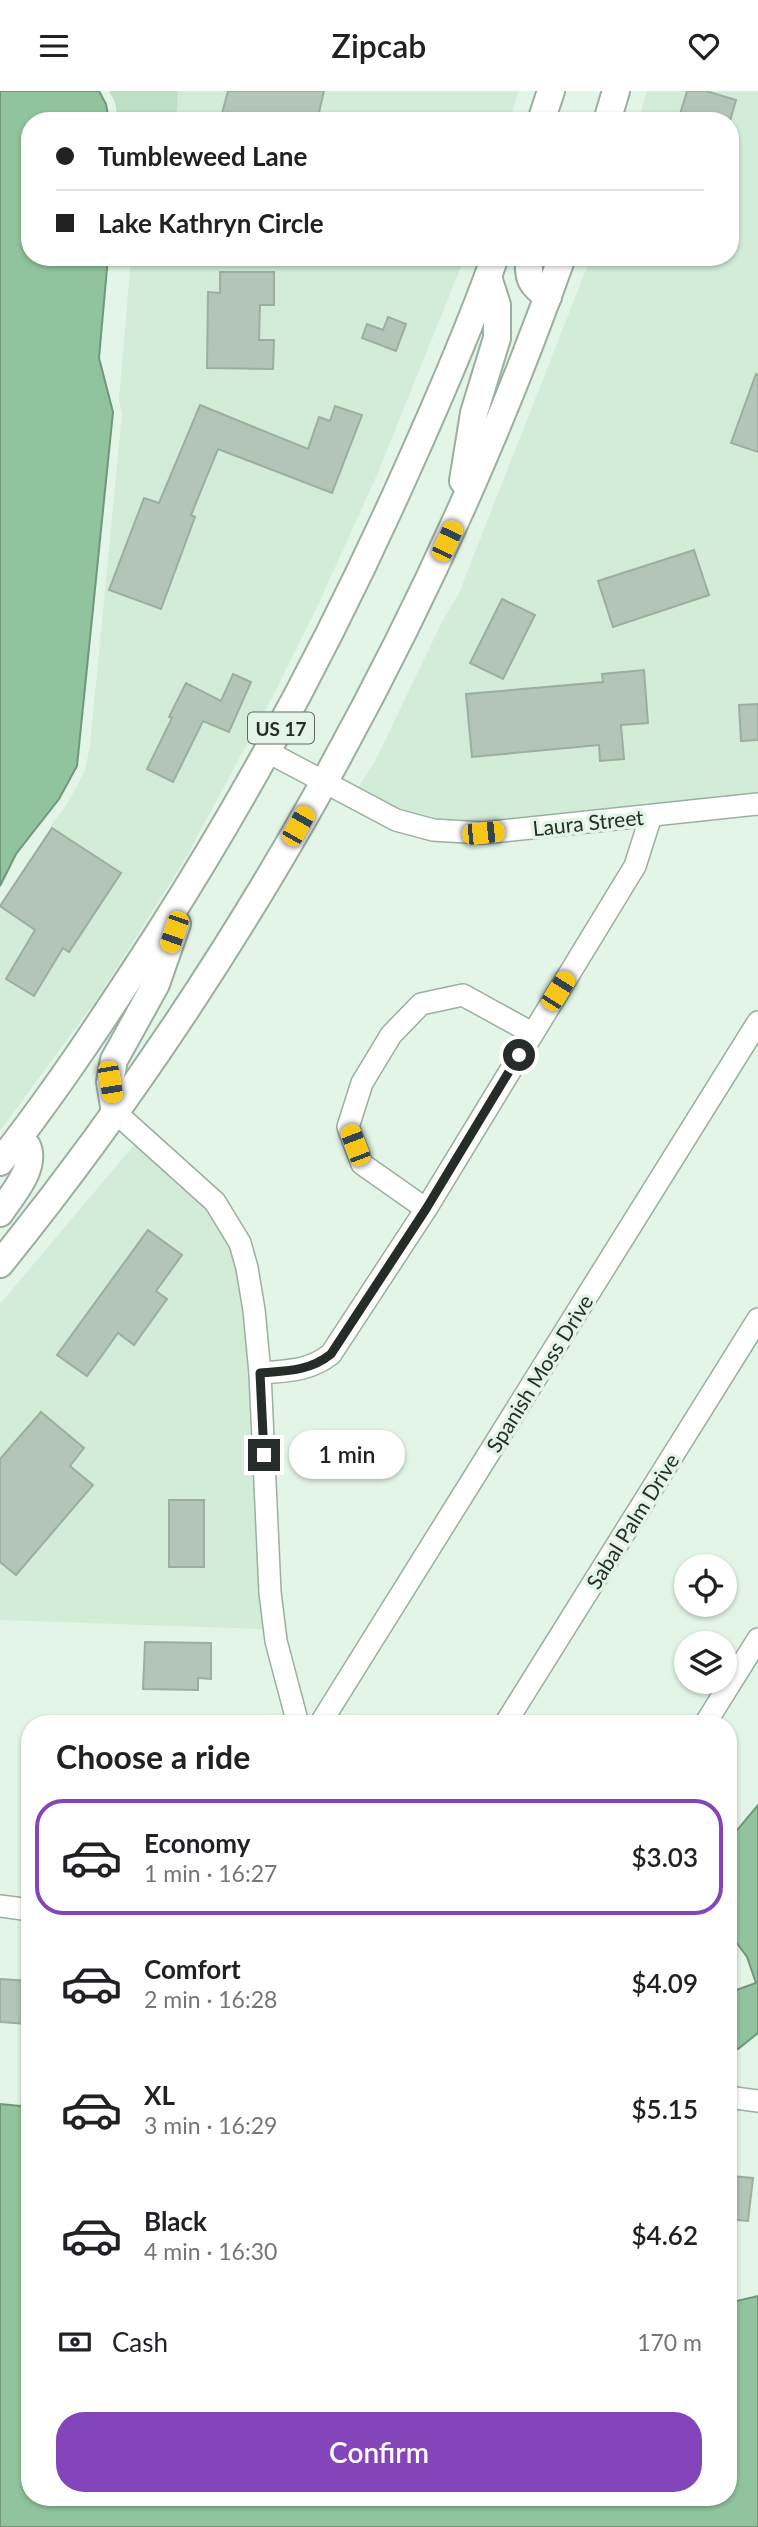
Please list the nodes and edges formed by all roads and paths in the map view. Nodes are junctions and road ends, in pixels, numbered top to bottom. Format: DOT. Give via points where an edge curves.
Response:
graph roads {
  1 [pos="616,91"];
  2 [pos="610,112"];
  3 [pos="528,266"];
  4 [pos="559,266"];
  5 [pos="491,267"];
  6 [pos="548,297"];
  7 [pos="457,518"];
  8 [pos="268,752"];
  9 [pos="323,783"];
  10 [pos="758,804"];
  11 [pos="651,816"];
  12 [pos="193,879"];
  13 [pos="758,1022"];
  14 [pos="532,1033"];
  15 [pos="115,1112"];
  16 [pos="19,1138"];
  17 [pos="0,1162"];
  18 [pos="426,1209"];
  19 [pos="0,1213"];
  20 [pos="0,1264"];
  21 [pos="758,1318"];
  22 [pos="260,1373"];
  23 [pos="756,1643"];
  24 [pos="296,1715"];
  25 [pos="326,1715"];
  26 [pos="511,1715"];
  27 [pos="711,1715"];
  28 [pos="0,1906"];
  29 [pos="21,1909"];
  30 [pos="737,2098"];
  31 [pos="758,2101"];
  1 -- 2 [label="main road"];
  3 -- 6 [label="main road" via="533,285"];
  4 -- 6 [label="main road, US 17"];
  5 -- 7 [label="main road" via="497,338 474,413"];
  5 -- 8 [label="main road, US 17" via="441,394 377,535"];
  6 -- 7 [label="main road, US 17"];
  7 -- 9 [label="main road, US 17" via="403,634"];
  8 -- 9 [label="street, Laura Street"];
  8 -- 12 [label="main road, US 17"];
  9 -- 11 [label="street, Laura Street" via="396,820 433,830 483,833"];
  9 -- 15 [label="main road, US 17" via="204,981"];
  10 -- 11 [label="street, Laura Street"];
  11 -- 14 [label="street" via="635,866"];
  12 -- 15 [label="main road" via="156,984 114,1060 110,1082"];
  12 -- 16 [label="main road, US 17" via="105,1017"];
  13 -- 25 [label="street, Spanish Moss Drive"];
  14 -- 18 [label="street"];
  14 -- 18 [label="street" via="463,995 421,1004 391,1035 362,1083 348,1127 362,1164"];
  15 -- 20 [label="main road, US 17"];
  15 -- 22 [label="street" via="215,1202 229,1221 247,1268"];
  16 -- 17 [label="main road, US 17"];
  16 -- 19 [label="main road" via="27,1146 25,1174"];
  18 -- 22 [label="street" via="331,1354 305,1369"];
  21 -- 26 [label="street, Sabal Palm Drive"];
  22 -- 24 [label="street" via="270,1592 276,1641"];
  23 -- 27 [label="street"];
  28 -- 29 [label="street"];
  30 -- 31 [label="street"];
}
